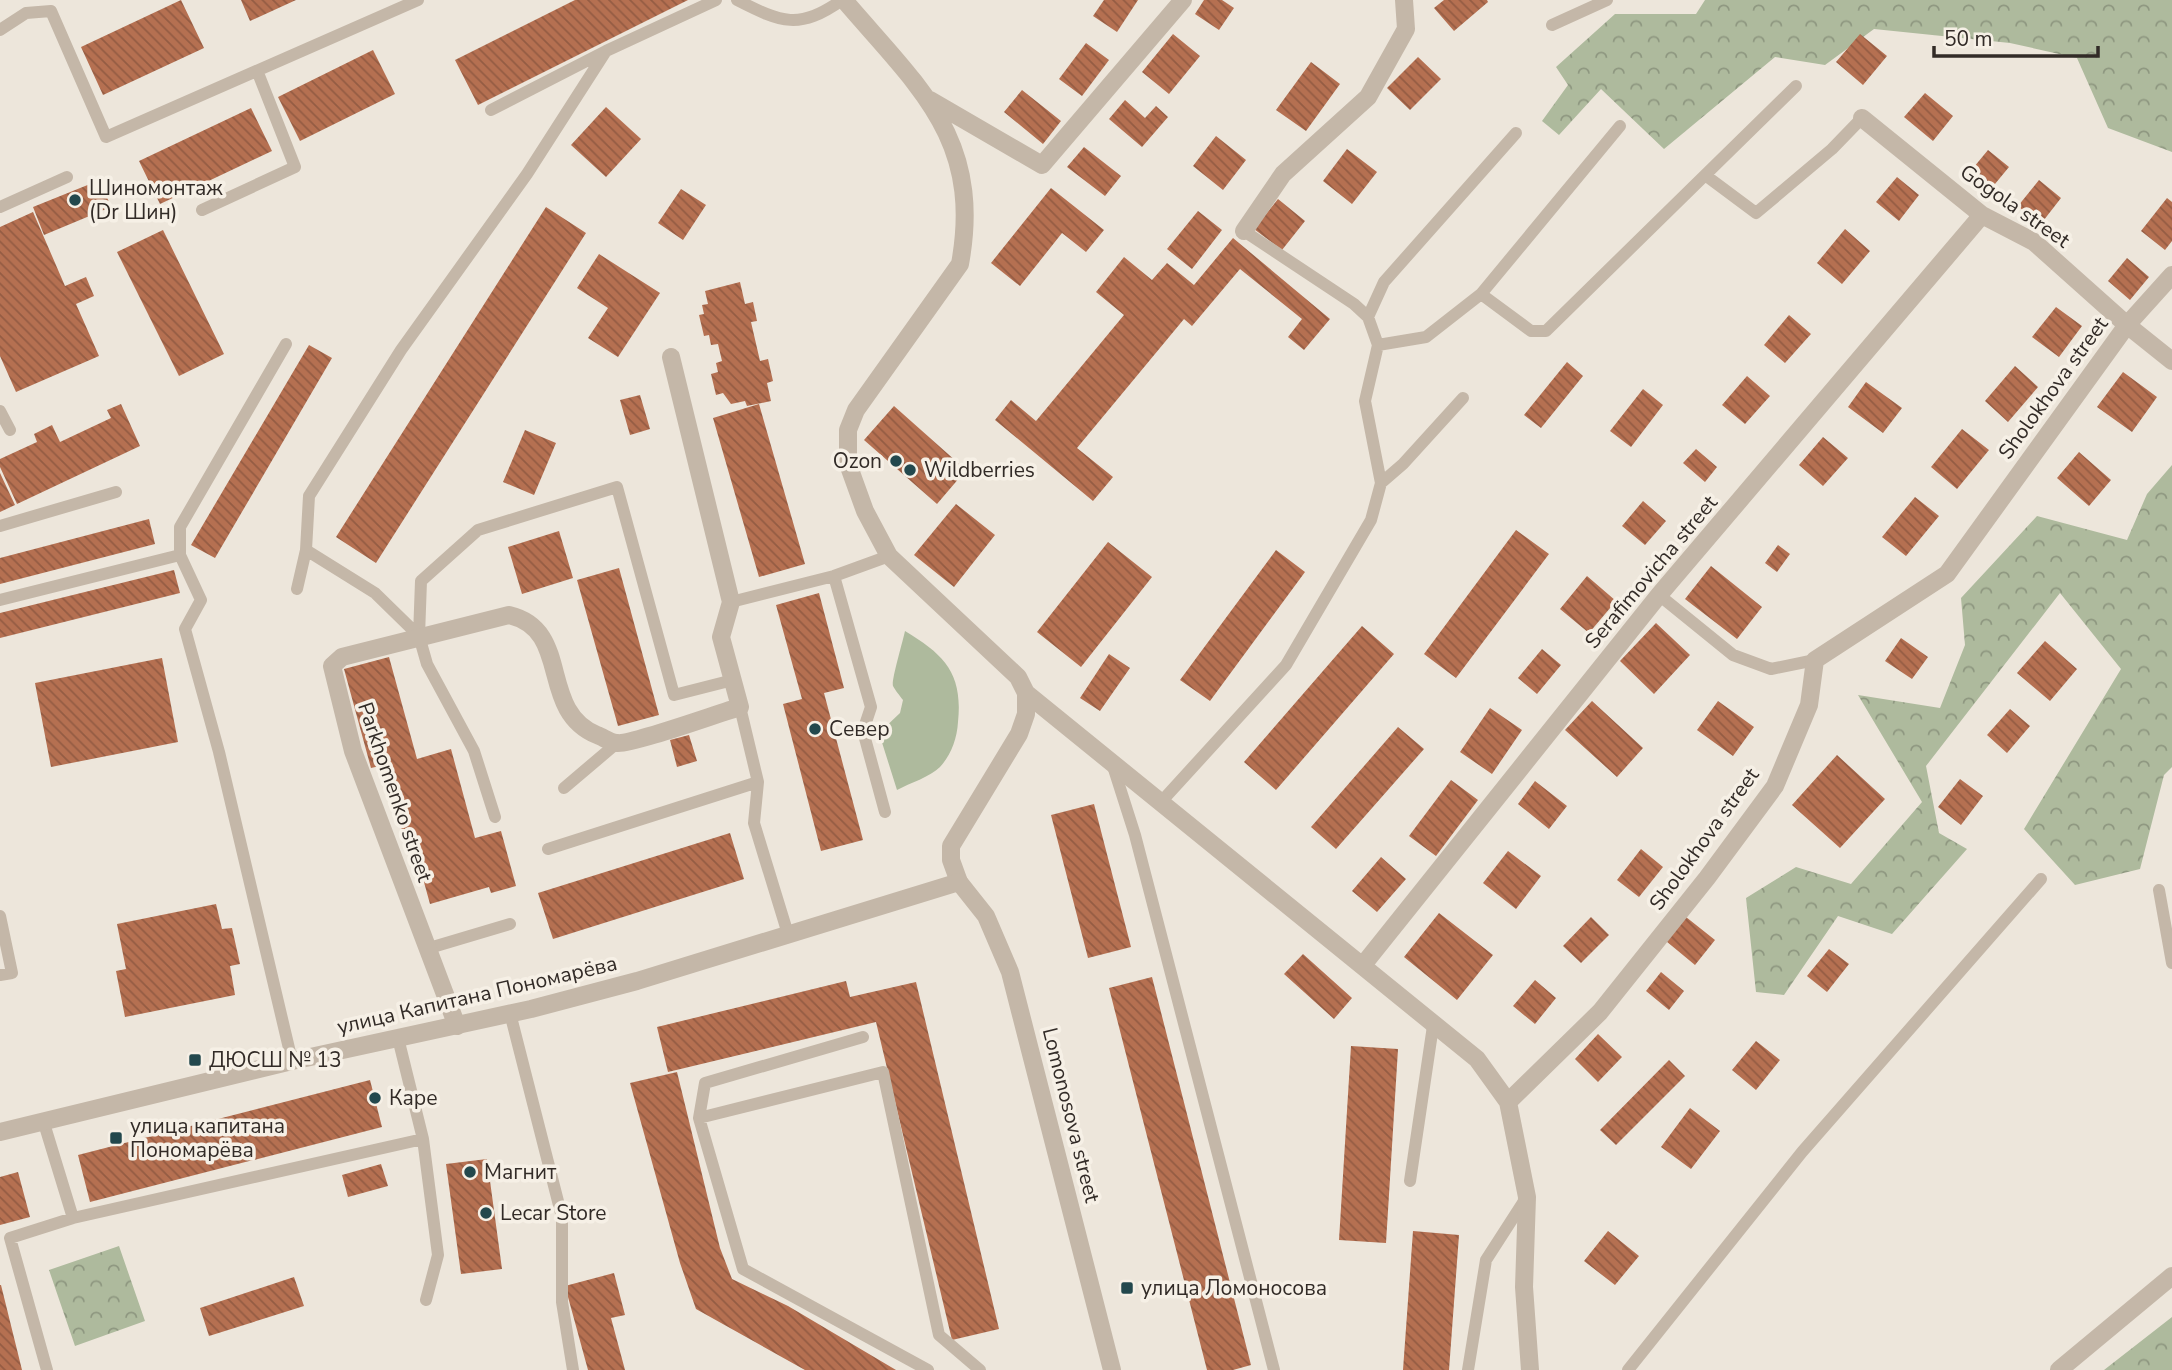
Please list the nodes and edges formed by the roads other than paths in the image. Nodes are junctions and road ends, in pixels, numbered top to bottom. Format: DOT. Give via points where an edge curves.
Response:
graph roads {
  1 [pos="22,0"];
  2 [pos="418,0"];
  3 [pos="716,0"];
  4 [pos="737,0"];
  5 [pos="843,0"];
  6 [pos="1183,0"];
  7 [pos="1404,0"];
  8 [pos="1608,0"];
  9 [pos="26,13"];
  10 [pos="1552,25"];
  11 [pos="0,30"];
  12 [pos="606,51"];
  13 [pos="258,73"];
  14 [pos="1796,86"];
  15 [pos="929,100"];
  16 [pos="491,110"];
  17 [pos="1863,118"];
  18 [pos="1620,126"];
  19 [pos="1516,133"];
  20 [pos="1705,175"];
  21 [pos="67,177"];
  22 [pos="0,207"];
  23 [pos="202,210"];
  24 [pos="1982,215"];
  25 [pos="1244,231"];
  26 [pos="2172,275"];
  27 [pos="1481,294"];
  28 [pos="1368,317"];
  29 [pos="2127,326"];
  30 [pos="286,344"];
  31 [pos="1378,345"];
  32 [pos="671,357"];
  33 [pos="2172,361"];
  34 [pos="1463,398"];
  35 [pos="0,411"];
  36 [pos="10,430"];
  37 [pos="1381,482"];
  38 [pos="116,492"];
  39 [pos="0,526"];
  40 [pos="306,550"];
  41 [pos="180,555"];
  42 [pos="889,556"];
  43 [pos="834,576"];
  44 [pos="297,589"];
  45 [pos="1660,595"];
  46 [pos="0,600"];
  47 [pos="731,602"];
  48 [pos="419,636"];
  49 [pos="1815,660"];
  50 [pos="733,680"];
  51 [pos="1026,693"];
  52 [pos="740,707"];
  53 [pos="1045,710"];
  54 [pos="1026,714"];
  55 [pos="617,743"];
  56 [pos="1111,759"];
  57 [pos="758,782"];
  58 [pos="564,788"];
  59 [pos="1161,802"];
  60 [pos="885,812"];
  61 [pos="495,817"];
  62 [pos="548,849"];
  63 [pos="2041,879"];
  64 [pos="959,882"];
  65 [pos="2159,890"];
  66 [pos="0,916"];
  67 [pos="510,924"];
  68 [pos="788,934"];
  69 [pos="426,949"];
  70 [pos="2172,963"];
  71 [pos="1363,965"];
  72 [pos="0,975"];
  73 [pos="510,1013"];
  74 [pos="457,1026"];
  75 [pos="1433,1026"];
  76 [pos="863,1037"];
  77 [pos="398,1038"];
  78 [pos="292,1060"];
  79 [pos="1508,1102"];
  80 [pos="699,1118"];
  81 [pos="43,1121"];
  82 [pos="0,1132"];
  83 [pos="423,1139"];
  84 [pos="1410,1181"];
  85 [pos="1527,1197"];
  86 [pos="72,1218"];
  87 [pos="2172,1276"];
  88 [pos="426,1300"];
  89 [pos="47,1370"];
  90 [pos="573,1370"];
  91 [pos="928,1370"];
  92 [pos="980,1370"];
  93 [pos="1110,1370"];
  94 [pos="1274,1370"];
  95 [pos="1468,1370"];
  96 [pos="1530,1370"];
  97 [pos="1628,1370"];
  98 [pos="2059,1370"];
  1 -- 9 [label="lane"];
  2 -- 13 [label="lane"];
  3 -- 12 [label="lane"];
  4 -- 5 [label="lane" via="773,18 799,22"];
  5 -- 15 [label="street"];
  6 -- 15 [label="street" via="1042,165"];
  7 -- 25 [label="street" via="1406,29 1368,97 1283,174"];
  8 -- 10 [label="lane"];
  9 -- 11 [label="lane"];
  9 -- 13 [label="lane" via="51,11 106,136"];
  12 -- 16 [label="lane"];
  12 -- 40 [label="lane" via="527,174 401,350 309,496"];
  13 -- 23 [label="lane" via="295,167"];
  14 -- 20 [label="lane"];
  15 -- 42 [label="street" via="954,143 964,196 960,264 856,410 848,430 854,488"];
  17 -- 20 [label="lane" via="1756,214"];
  17 -- 24 [label="street, Gogola street"];
  18 -- 27 [label="lane"];
  19 -- 28 [label="lane" via="1384,282"];
  20 -- 27 [label="lane" via="1546,331 1531,331"];
  21 -- 22 [label="lane"];
  24 -- 29 [label="street, Gogola street" via="2035,242"];
  24 -- 45 [label="street, Serafimovicha street"];
  25 -- 28 [label="lane"];
  26 -- 29 [label="street, Sholokhova street"];
  27 -- 31 [label="lane" via="1426,337"];
  28 -- 31 [label="lane"];
  29 -- 33 [label="street, Gogola street"];
  29 -- 49 [label="street, Sholokhova street" via="1947,574"];
  30 -- 41 [label="lane" via="180,527"];
  31 -- 37 [label="lane" via="1365,401"];
  32 -- 47 [label="street"];
  34 -- 37 [label="lane"];
  35 -- 36 [label="lane"];
  37 -- 59 [label="lane" via="1371,520 1286,665"];
  38 -- 39 [label="lane"];
  40 -- 44 [label="lane"];
  40 -- 48 [label="lane" via="375,593"];
  41 -- 46 [label="lane"];
  41 -- 78 [label="lane" via="201,600 186,629"];
  42 -- 43 [label="lane"];
  42 -- 51 [label="street" via="1007,664"];
  43 -- 47 [label="lane"];
  43 -- 60 [label="lane" via="871,707 863,731"];
  45 -- 49 [label="lane" via="1733,655 1770,669"];
  45 -- 71 [label="street, Serafimovicha street"];
  47 -- 50 [label="street" via="721,636"];
  48 -- 50 [label="lane" via="421,581 478,530 617,487 674,695"];
  48 -- 55 [label="street, Parkhomenko street" via="509,615 528,619 542,634 568,714 586,730"];
  48 -- 61 [label="lane" via="427,664 474,751"];
  48 -- 69 [label="street, Parkhomenko street" via="342,657 331,666 353,751"];
  49 -- 79 [label="street, Sholokhova street" via="1810,705 1775,786 1600,1012"];
  50 -- 52 [label="street"];
  51 -- 53 [label="street"];
  51 -- 54 [label="street"];
  52 -- 55 [label="street"];
  52 -- 57 [label="lane"];
  53 -- 54 [label="street"];
  53 -- 56 [label="street"];
  54 -- 64 [label="street" via="951,846"];
  55 -- 58 [label="lane"];
  56 -- 59 [label="street"];
  56 -- 94 [label="lane" via="1135,835"];
  57 -- 62 [label="lane"];
  57 -- 68 [label="lane" via="754,823"];
  59 -- 71 [label="street"];
  63 -- 97 [label="lane" via="1802,1152"];
  64 -- 68 [label="street, улица Капитана Пономарёва"];
  64 -- 93 [label="street, Lomonosova street" via="986,916 1010,972"];
  65 -- 70 [label="lane"];
  66 -- 72 [label="lane" via="12,973"];
  67 -- 69 [label="lane"];
  68 -- 73 [label="street, улица Капитана Пономарёва" via="637,981"];
  69 -- 74 [label="street, Parkhomenko street"];
  71 -- 75 [label="street"];
  73 -- 74 [label="street, улица Капитана Пономарёва"];
  73 -- 90 [label="lane" via="562,1217 562,1302"];
  74 -- 77 [label="street, улица Капитана Пономарёва"];
  75 -- 79 [label="street" via="1477,1059"];
  75 -- 84 [label="lane"];
  76 -- 80 [label="lane" via="705,1083"];
  77 -- 78 [label="street, улица Капитана Пономарёва"];
  77 -- 83 [label="lane"];
  78 -- 81 [label="street, улица Капитана Пономарёва"];
  79 -- 85 [label="street"];
  80 -- 91 [label="lane" via="743,1269"];
  80 -- 92 [label="lane" via="883,1072 939,1335"];
  81 -- 82 [label="street, улица Капитана Пономарёва"];
  81 -- 86 [label="lane"];
  83 -- 86 [label="lane"];
  83 -- 88 [label="lane" via="438,1255"];
  85 -- 95 [label="lane" via="1486,1260"];
  85 -- 96 [label="street" via="1524,1287"];
  86 -- 89 [label="lane" via="10,1238"];
  87 -- 98 [label="street"];
}
